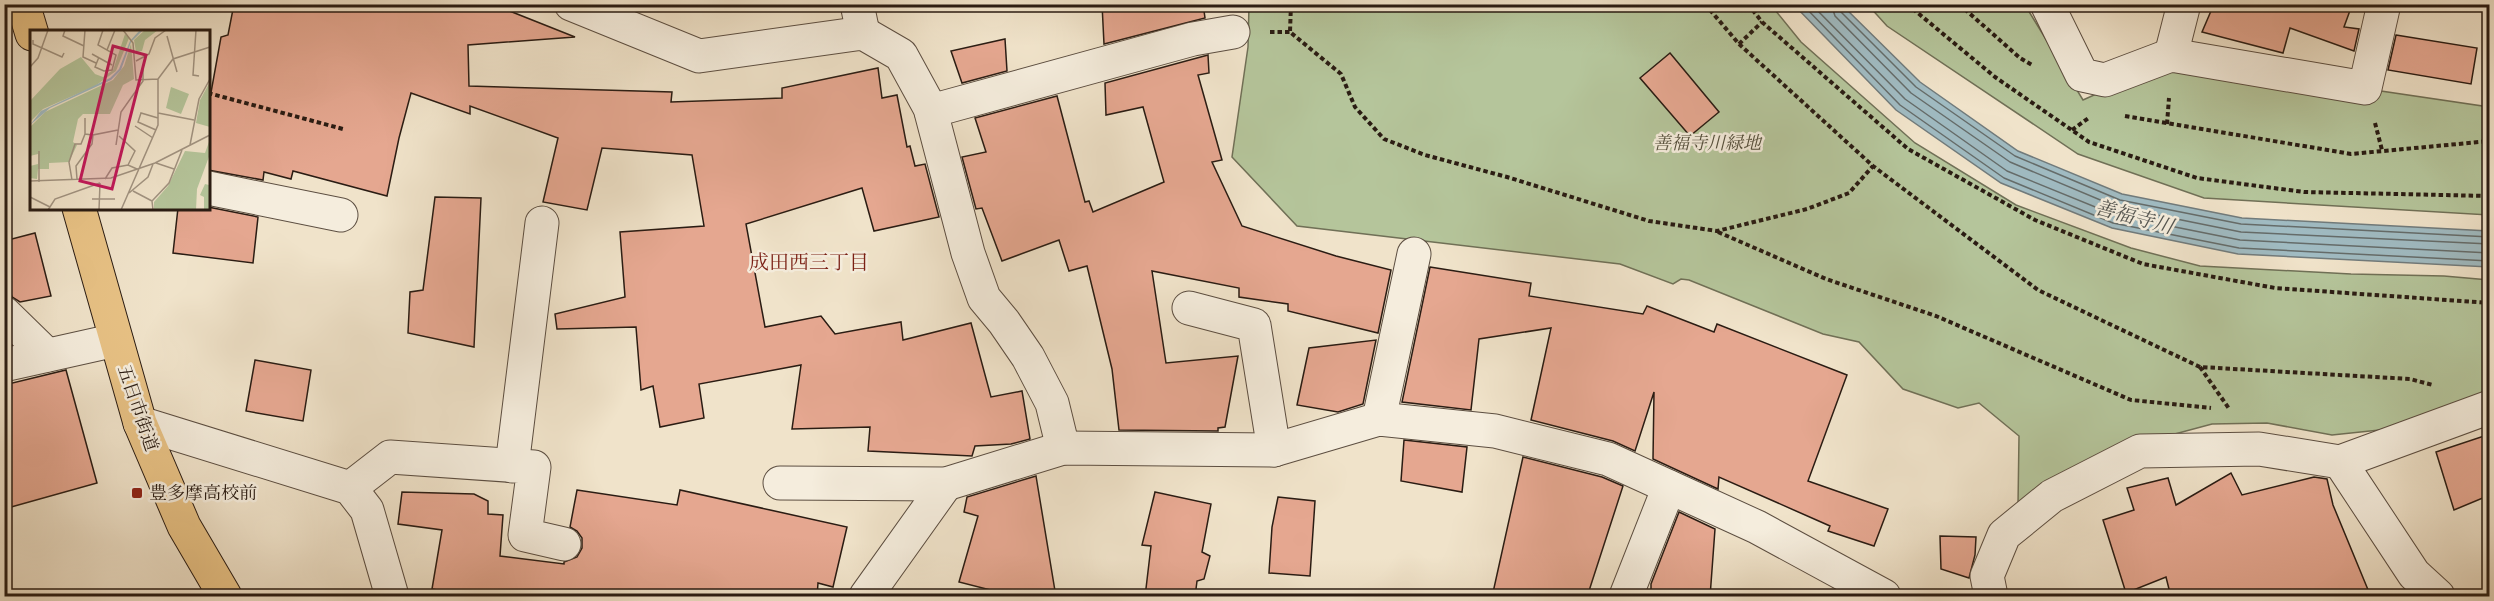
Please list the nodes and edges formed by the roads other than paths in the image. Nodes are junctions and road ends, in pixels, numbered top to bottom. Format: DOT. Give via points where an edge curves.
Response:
graph roads {
  1 [pos="23,4"];
  2 [pos="571,4"];
  3 [pos="2047,4"];
  4 [pos="2184,4"];
  5 [pos="2384,4"];
  6 [pos="860,19"];
  7 [pos="31,30"];
  8 [pos="1233,32"];
  9 [pos="2172,55"];
  10 [pos="931,111"];
  11 [pos="210,188"];
  12 [pos="80,210"];
  13 [pos="341,215"];
  14 [pos="542,223"];
  15 [pos="1414,254"];
  16 [pos="1189,308"];
  17 [pos="4,314"];
  18 [pos="116,339"];
  19 [pos="47,355"];
  20 [pos="4,365"];
  21 [pos="2490,407"];
  22 [pos="1379,419"];
  23 [pos="140,423"];
  24 [pos="1063,448"];
  25 [pos="1274,450"];
  26 [pos="2340,462"];
  27 [pos="512,466"];
  28 [pos="780,483"];
  29 [pos="946,484"];
  30 [pos="1669,487"];
  31 [pos="351,488"];
  32 [pos="564,544"];
  33 [pos="225,597"];
  34 [pos="392,597"];
  35 [pos="866,597"];
  36 [pos="1626,597"];
  37 [pos="1884,597"];
  38 [pos="1991,597"];
  39 [pos="2438,597"];
  1 -- 7 [label="main road"];
  2 -- 6 [label="street" via="699,56"];
  3 -- 9 [label="street" via="2082,75 2105,80"];
  4 -- 9 [label="street"];
  5 -- 9 [label="street" via="2365,88"];
  6 -- 10 [label="street" via="901,55"];
  8 -- 10 [label="street" via="1193,39"];
  10 -- 24 [label="street" via="968,253 984,298 1022,348 1042,384 1052,403"];
  11 -- 13 [label="street"];
  12 -- 18 [label="main road, 五日市街道"];
  14 -- 27 [label="street"];
  15 -- 22 [label="street"];
  16 -- 25 [label="street" via="1254,326"];
  17 -- 19 [label="street"];
  18 -- 19 [label="street"];
  18 -- 23 [label="main road, 五日市街道"];
  19 -- 20 [label="street"];
  21 -- 26 [label="street"];
  22 -- 25 [label="street"];
  22 -- 30 [label="street" via="1495,431 1608,459"];
  23 -- 31 [label="street"];
  23 -- 33 [label="main road, 五日市街道" via="184,526"];
  24 -- 25 [label="street"];
  24 -- 29 [label="street"];
  26 -- 38 [label="street" via="2259,449 2140,451 2052,496 2004,535 1987,576"];
  26 -- 39 [label="street" via="2414,574"];
  27 -- 31 [label="street" via="390,457"];
  27 -- 32 [label="street" via="534,467 525,535"];
  28 -- 29 [label="street"];
  29 -- 35 [label="street"];
  30 -- 36 [label="street"];
  30 -- 37 [label="street" via="1757,527"];
  31 -- 34 [label="street" via="367,510"];
}
